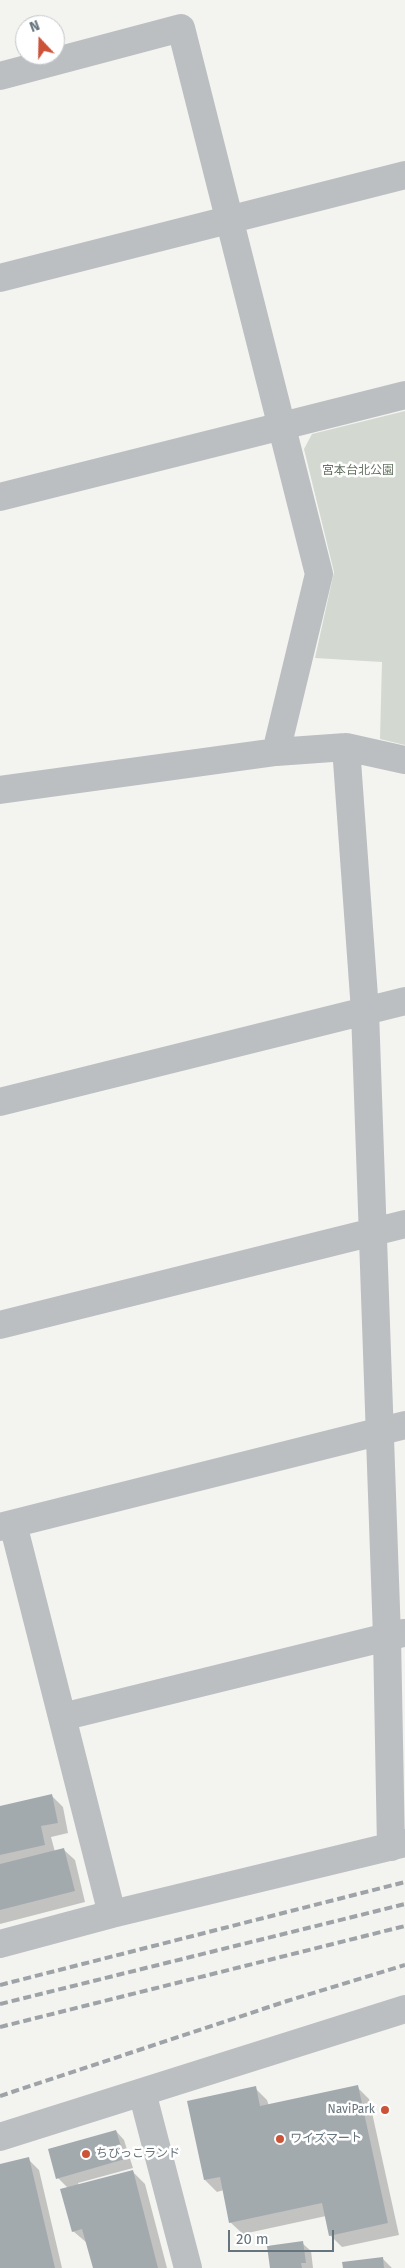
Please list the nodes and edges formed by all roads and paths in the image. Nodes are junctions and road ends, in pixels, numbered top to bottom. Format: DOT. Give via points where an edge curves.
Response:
graph roads {
  1 [pos="0,76"];
  2 [pos="405,176"];
  3 [pos="229,220"];
  4 [pos="0,278"];
  5 [pos="405,395"];
  6 [pos="281,427"];
  7 [pos="0,497"];
  8 [pos="346,747"];
  9 [pos="276,752"];
  10 [pos="405,760"];
  11 [pos="0,790"];
  12 [pos="405,1001"];
  13 [pos="365,1011"];
  14 [pos="0,1102"];
  15 [pos="405,1224"];
  16 [pos="372,1232"];
  17 [pos="0,1325"];
  18 [pos="405,1425"];
  19 [pos="378,1432"];
  20 [pos="6,1526"];
  21 [pos="396,1635"];
  22 [pos="62,1717"];
  23 [pos="398,1845"];
  24 [pos="112,1914"];
  25 [pos="0,1944"];
  26 [pos="405,2009"];
  27 [pos="142,2092"];
  28 [pos="0,2137"];
  29 [pos="188,2268"];
  1 -- 3 [label="street" via="181,28"];
  2 -- 3 [label="street"];
  3 -- 4 [label="street"];
  3 -- 6 [label="street"];
  5 -- 6 [label="street"];
  6 -- 7 [label="street"];
  6 -- 9 [label="street" via="319,574"];
  8 -- 9 [label="street"];
  8 -- 10 [label="street"];
  8 -- 13 [label="street"];
  9 -- 11 [label="street"];
  12 -- 13 [label="street"];
  13 -- 14 [label="street"];
  13 -- 16 [label="street"];
  15 -- 16 [label="street"];
  16 -- 17 [label="street"];
  16 -- 19 [label="street"];
  18 -- 19 [label="street"];
  19 -- 20 [label="street"];
  19 -- 21 [label="street"];
  20 -- 22 [label="street"];
  21 -- 22 [label="street"];
  21 -- 23 [label="street"];
  22 -- 24 [label="street"];
  23 -- 24 [label="street"];
  24 -- 25 [label="street"];
  26 -- 27 [label="street"];
  27 -- 28 [label="street"];
  27 -- 29 [label="street"];
}
